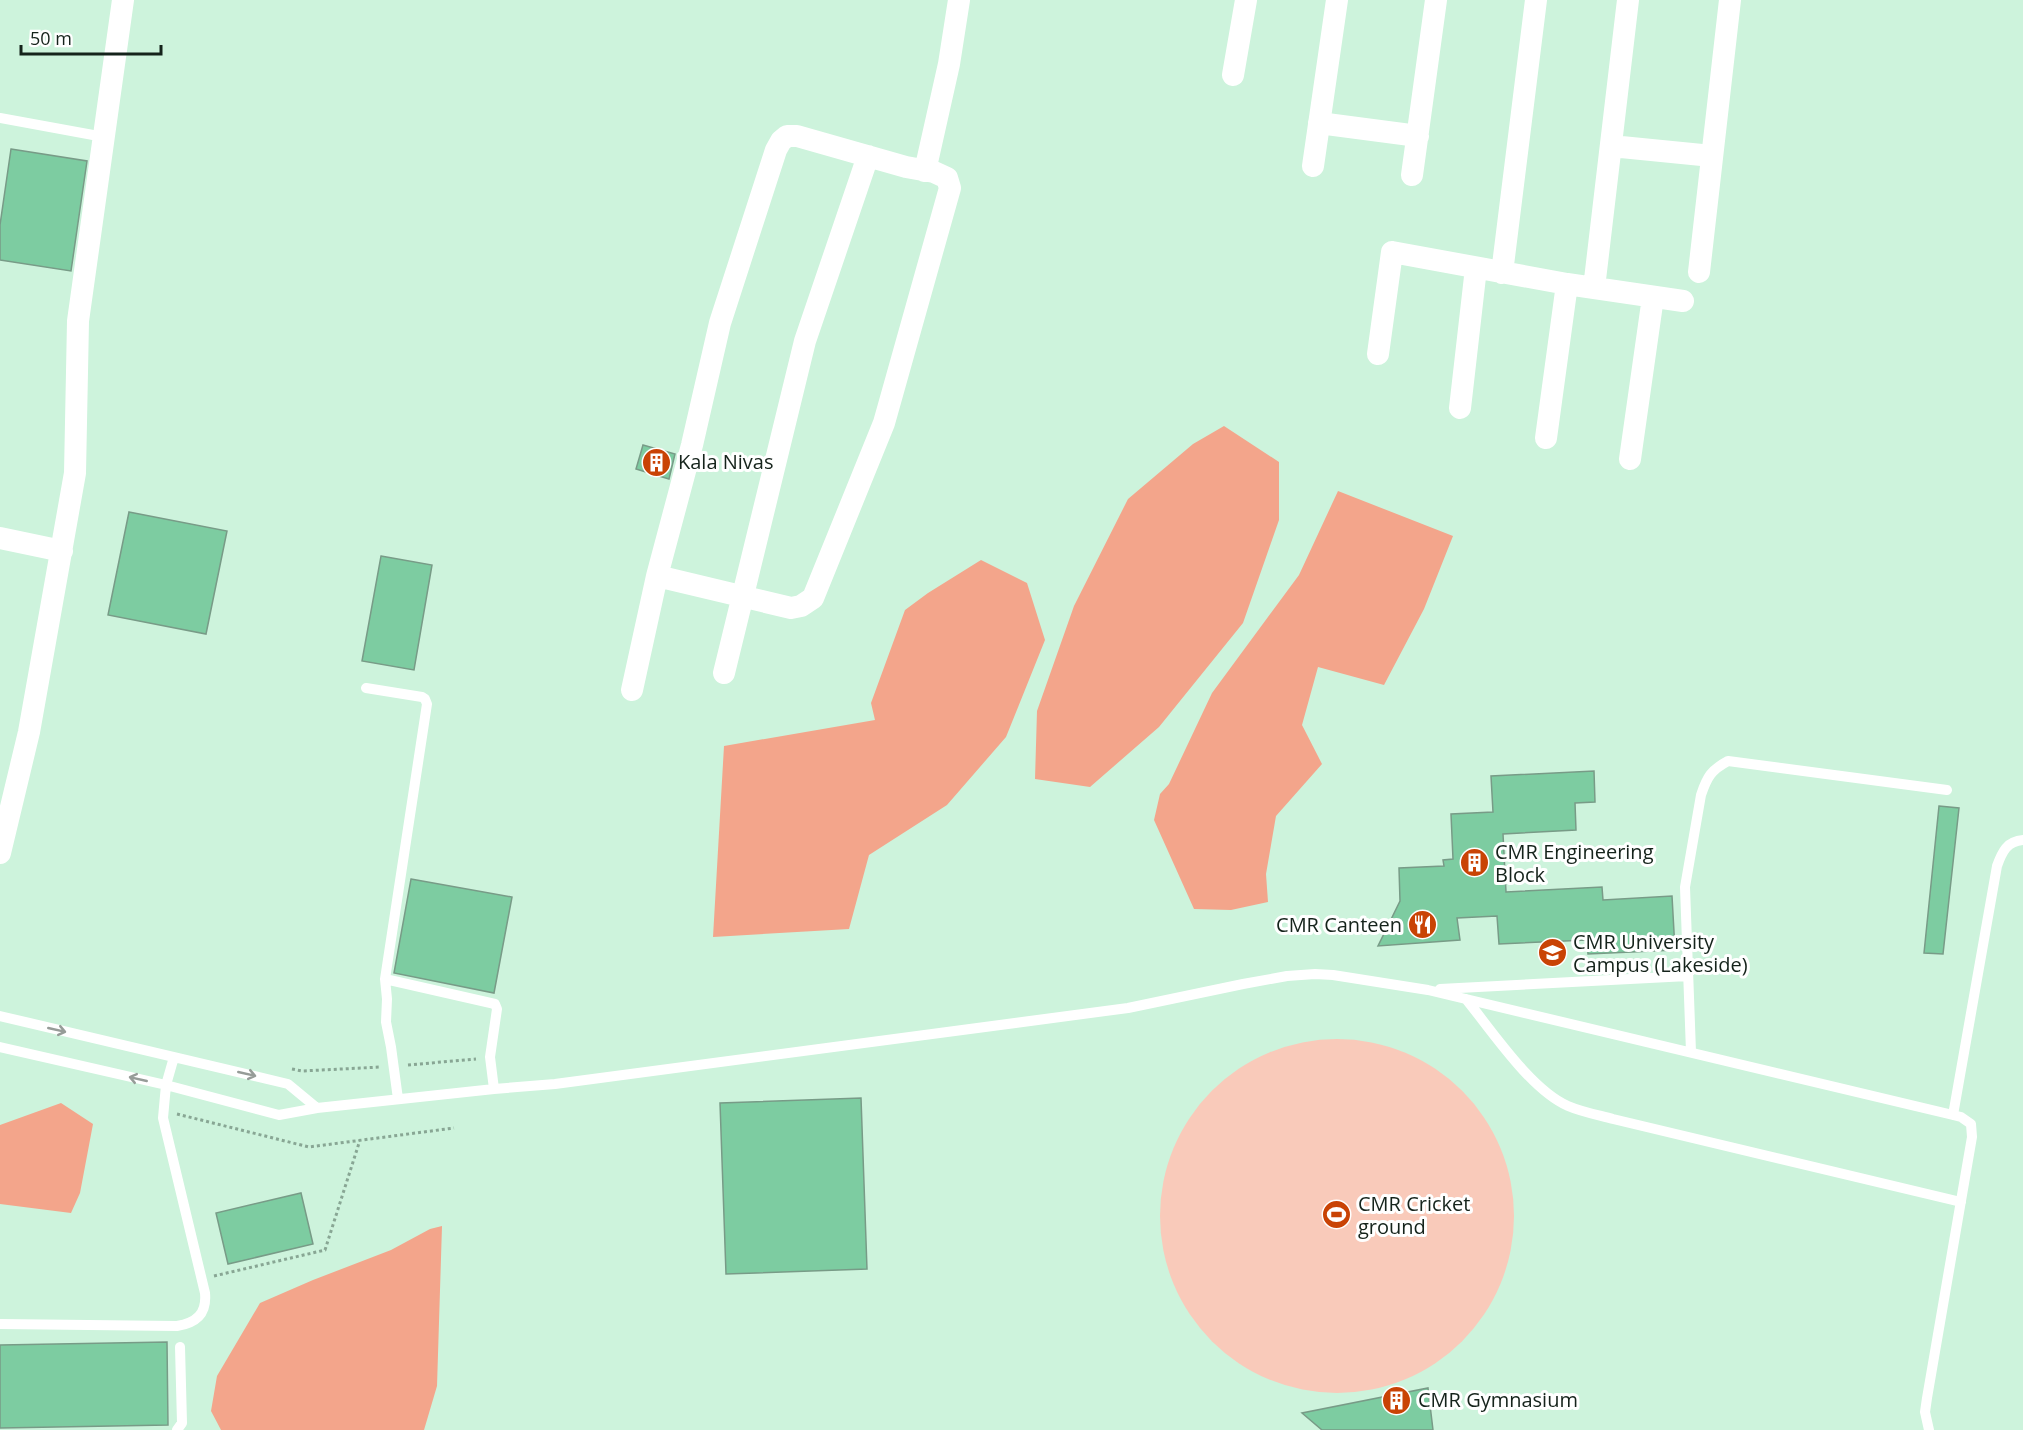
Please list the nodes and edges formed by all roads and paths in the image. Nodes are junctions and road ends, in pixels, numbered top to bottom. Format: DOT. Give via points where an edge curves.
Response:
graph roads {
  1 [pos="123,0"];
  2 [pos="959,0"];
  3 [pos="1246,0"];
  4 [pos="1338,0"];
  5 [pos="1436,0"];
  6 [pos="1536,0"];
  7 [pos="1628,0"];
  8 [pos="1730,0"];
  9 [pos="1233,75"];
  10 [pos="0,118"];
  11 [pos="1320,123"];
  12 [pos="1418,136"];
  13 [pos="104,137"];
  14 [pos="1611,146"];
  15 [pos="868,156"];
  16 [pos="1712,156"];
  17 [pos="1313,166"];
  18 [pos="925,171"];
  19 [pos="1412,175"];
  20 [pos="1476,268"];
  21 [pos="1699,272"];
  22 [pos="1502,273"];
  23 [pos="1567,284"];
  24 [pos="1594,288"];
  25 [pos="1653,297"];
  26 [pos="1683,302"];
  27 [pos="1378,354"];
  28 [pos="1460,408"];
  29 [pos="1546,438"];
  30 [pos="1630,459"];
  31 [pos="0,538"];
  32 [pos="62,551"];
  33 [pos="657,576"];
  34 [pos="741,596"];
  35 [pos="724,673"];
  36 [pos="366,688"];
  37 [pos="632,690"];
  38 [pos="1947,790"];
  39 [pos="2023,840"];
  40 [pos="0,853"];
  41 [pos="1688,976"];
  42 [pos="386,979"];
  43 [pos="1428,990"];
  44 [pos="1466,999"];
  45 [pos="0,1016"];
  46 [pos="0,1047"];
  47 [pos="1691,1052"];
  48 [pos="174,1057"];
  49 [pos="490,1057"];
  50 [pos="394,1066"];
  51 [pos="291,1069"];
  52 [pos="166,1085"];
  53 [pos="494,1089"];
  54 [pos="398,1099"];
  55 [pos="318,1108"];
  56 [pos="164,1111"];
  57 [pos="1953,1114"];
  58 [pos="454,1128"];
  59 [pos="360,1140"];
  60 [pos="1961,1202"];
  61 [pos="202,1279"];
  62 [pos="0,1324"];
  63 [pos="180,1347"];
  64 [pos="177,1430"];
  65 [pos="1929,1430"];
  1 -- 13 [label="street"];
  2 -- 18 [label="street"];
  3 -- 9 [label="street"];
  4 -- 11 [label="street"];
  5 -- 12 [label="street"];
  6 -- 22 [label="street"];
  7 -- 14 [label="street"];
  8 -- 16 [label="street"];
  10 -- 13 [label="lane"];
  11 -- 12 [label="street"];
  11 -- 17 [label="street"];
  12 -- 19 [label="street"];
  13 -- 32 [label="street" via="78,321 75,473"];
  14 -- 16 [label="street"];
  14 -- 24 [label="street"];
  15 -- 18 [label="street"];
  15 -- 33 [label="street" via="797,136 787,136 776,150 720,322"];
  15 -- 34 [label="street" via="805,341"];
  16 -- 21 [label="street"];
  18 -- 34 [label="street" via="947,178 950,188 884,423 813,598 791,608"];
  20 -- 22 [label="street"];
  20 -- 27 [label="street" via="1392,252"];
  20 -- 28 [label="street"];
  22 -- 23 [label="street"];
  23 -- 24 [label="street"];
  23 -- 29 [label="street"];
  24 -- 25 [label="street"];
  25 -- 26 [label="street"];
  25 -- 30 [label="street"];
  31 -- 32 [label="street"];
  32 -- 40 [label="street" via="29,732"];
  33 -- 34 [label="street"];
  33 -- 37 [label="street"];
  34 -- 35 [label="street"];
  36 -- 42 [label="lane" via="423,698 427,704"];
  38 -- 41 [label="lane" via="1728,761 1715,768 1701,795 1685,887"];
  39 -- 57 [label="lane" via="2002,851 1997,866"];
  41 -- 43 [label="lane"];
  41 -- 47 [label="lane"];
  42 -- 49 [label="lane" via="495,1004"];
  42 -- 50 [label="lane" via="386,1022"];
  43 -- 44 [label="lane"];
  43 -- 53 [label="lane" via="1334,975 1287,976 1128,1008"];
  44 -- 47 [label="lane"];
  44 -- 60 [label="lane" via="1526,1073 1566,1105"];
  45 -- 48 [label="lane, one-way"];
  52 -- 46 [label="lane, one-way"];
  47 -- 57 [label="lane"];
  48 -- 52 [label="lane"];
  48 -- 55 [label="lane, one-way" via="288,1084"];
  49 -- 50 [label="path"];
  49 -- 53 [label="lane"];
  50 -- 51 [label="path"];
  50 -- 54 [label="lane"];
  52 -- 55 [label="lane" via="279,1115"];
  52 -- 56 [label="lane"];
  53 -- 54 [label="lane"];
  54 -- 55 [label="lane"];
  56 -- 59 [label="path" via="309,1147"];
  56 -- 61 [label="lane"];
  57 -- 60 [label="lane" via="1966,1120 1973,1130"];
  58 -- 59 [label="path"];
  59 -- 61 [label="path" via="325,1250"];
  60 -- 65 [label="lane" via="1927,1398"];
  61 -- 62 [label="lane" via="204,1310 200,1317 186,1324"];
  63 -- 64 [label="lane" via="182,1423"];
}
